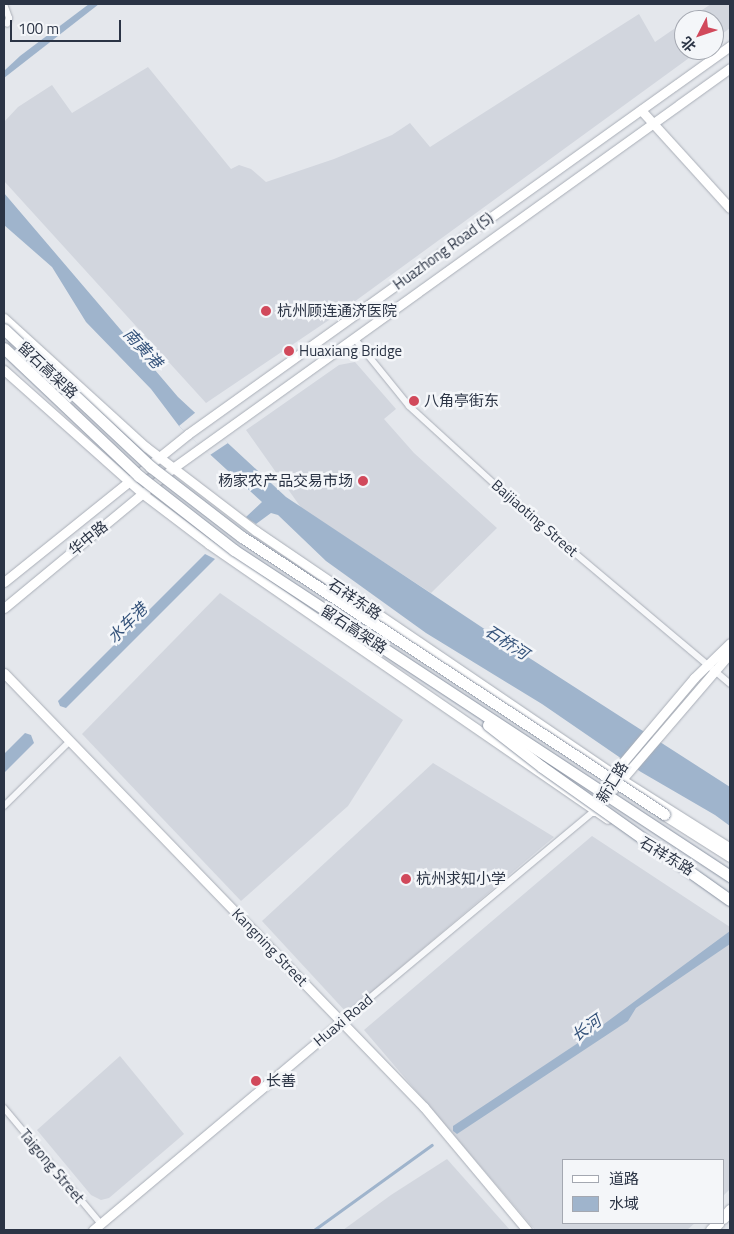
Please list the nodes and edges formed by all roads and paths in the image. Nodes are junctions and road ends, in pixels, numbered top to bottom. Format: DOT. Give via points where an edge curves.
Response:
graph roads {
  1 [pos="4,4"];
  2 [pos="7,24"];
  3 [pos="730,46"];
  4 [pos="730,68"];
  5 [pos="640,110"];
  6 [pos="653,124"];
  7 [pos="730,208"];
  8 [pos="4,318"];
  9 [pos="4,329"];
  10 [pos="354,338"];
  11 [pos="4,348"];
  12 [pos="4,370"];
  13 [pos="158,457"];
  14 [pos="173,468"];
  15 [pos="128,481"];
  16 [pos="143,494"];
  17 [pos="4,582"];
  18 [pos="4,608"];
  19 [pos="730,643"];
  20 [pos="730,653"];
  21 [pos="708,665"];
  22 [pos="715,671"];
  23 [pos="4,673"];
  24 [pos="428,677"];
  25 [pos="730,684"];
  26 [pos="70,741"];
  27 [pos="613,774"];
  28 [pos="623,781"];
  29 [pos="4,806"];
  30 [pos="594,811"];
  31 [pos="664,814"];
  32 [pos="730,850"];
  33 [pos="730,856"];
  34 [pos="730,876"];
  35 [pos="730,894"];
  36 [pos="730,900"];
  37 [pos="342,1021"];
  38 [pos="4,1108"];
  39 [pos="101,1224"];
  40 [pos="93,1230"];
  41 [pos="526,1230"];
  1 -- 2 [label="street" via="9,18"];
  3 -- 5 [label="main road, Huazhong Road (S)"];
  4 -- 6 [label="main road, Huazhong Road (S)"];
  5 -- 6 [label="main road"];
  5 -- 13 [label="main road, Huazhong Road (S)"];
  6 -- 7 [label="main road"];
  6 -- 10 [label="main road, Huazhong Road (S)"];
  8 -- 13 [label="main road, 石祥东路"];
  9 -- 31 [label="highway, 留石高架路, bridge" via="151,467 242,537"];
  10 -- 14 [label="main road, Huazhong Road (S)"];
  10 -- 21 [label="street, Baijiaoting Street" via="408,406 513,501"];
  11 -- 24 [label="highway, 留石高架路, bridge" via="139,476 234,550"];
  12 -- 15 [label="main road, 石祥东路"];
  13 -- 14 [label="main road, 石祥东路"];
  13 -- 15 [label="main road, 华中路"];
  14 -- 16 [label="main road, 华中路"];
  14 -- 27 [label="main road, 石祥东路" via="256,531"];
  15 -- 16 [label="main road, 石祥东路"];
  15 -- 17 [label="main road, 华中路"];
  16 -- 18 [label="main road, 华中路"];
  16 -- 30 [label="main road, 石祥东路" via="227,557"];
  19 -- 21 [label="main road, 新汇路"];
  20 -- 22 [label="main road, 新汇路"];
  21 -- 22 [label="street, Baijiaoting Street"];
  21 -- 27 [label="main road, 新汇路"];
  22 -- 25 [label="street, Baijiaoting Street"];
  22 -- 28 [label="main road, 新汇路"];
  23 -- 26 [label="main road, Kangning Street"];
  24 -- 34 [label="highway, 留石高架路, bridge"];
  24 -- 36 [label="highway, bridge" via="542,767"];
  26 -- 29 [label="street"];
  26 -- 37 [label="main road, Kangning Street"];
  27 -- 28 [label="main road, 石祥东路"];
  27 -- 30 [label="main road, 新汇路"];
  28 -- 30 [label="main road, 新汇路"];
  28 -- 32 [label="main road, 石祥东路"];
  30 -- 35 [label="main road, 石祥东路"];
  30 -- 37 [label="street, Huaxi Road"];
  31 -- 32 [label="highway"];
  31 -- 33 [label="highway, 留石高架路"];
  37 -- 39 [label="main road, Huaxi Road"];
  37 -- 41 [label="main road, Kangning Street" via="424,1107"];
  38 -- 39 [label="street, Taigong Street"];
  39 -- 40 [label="main road, Huaxi Road"];
}
